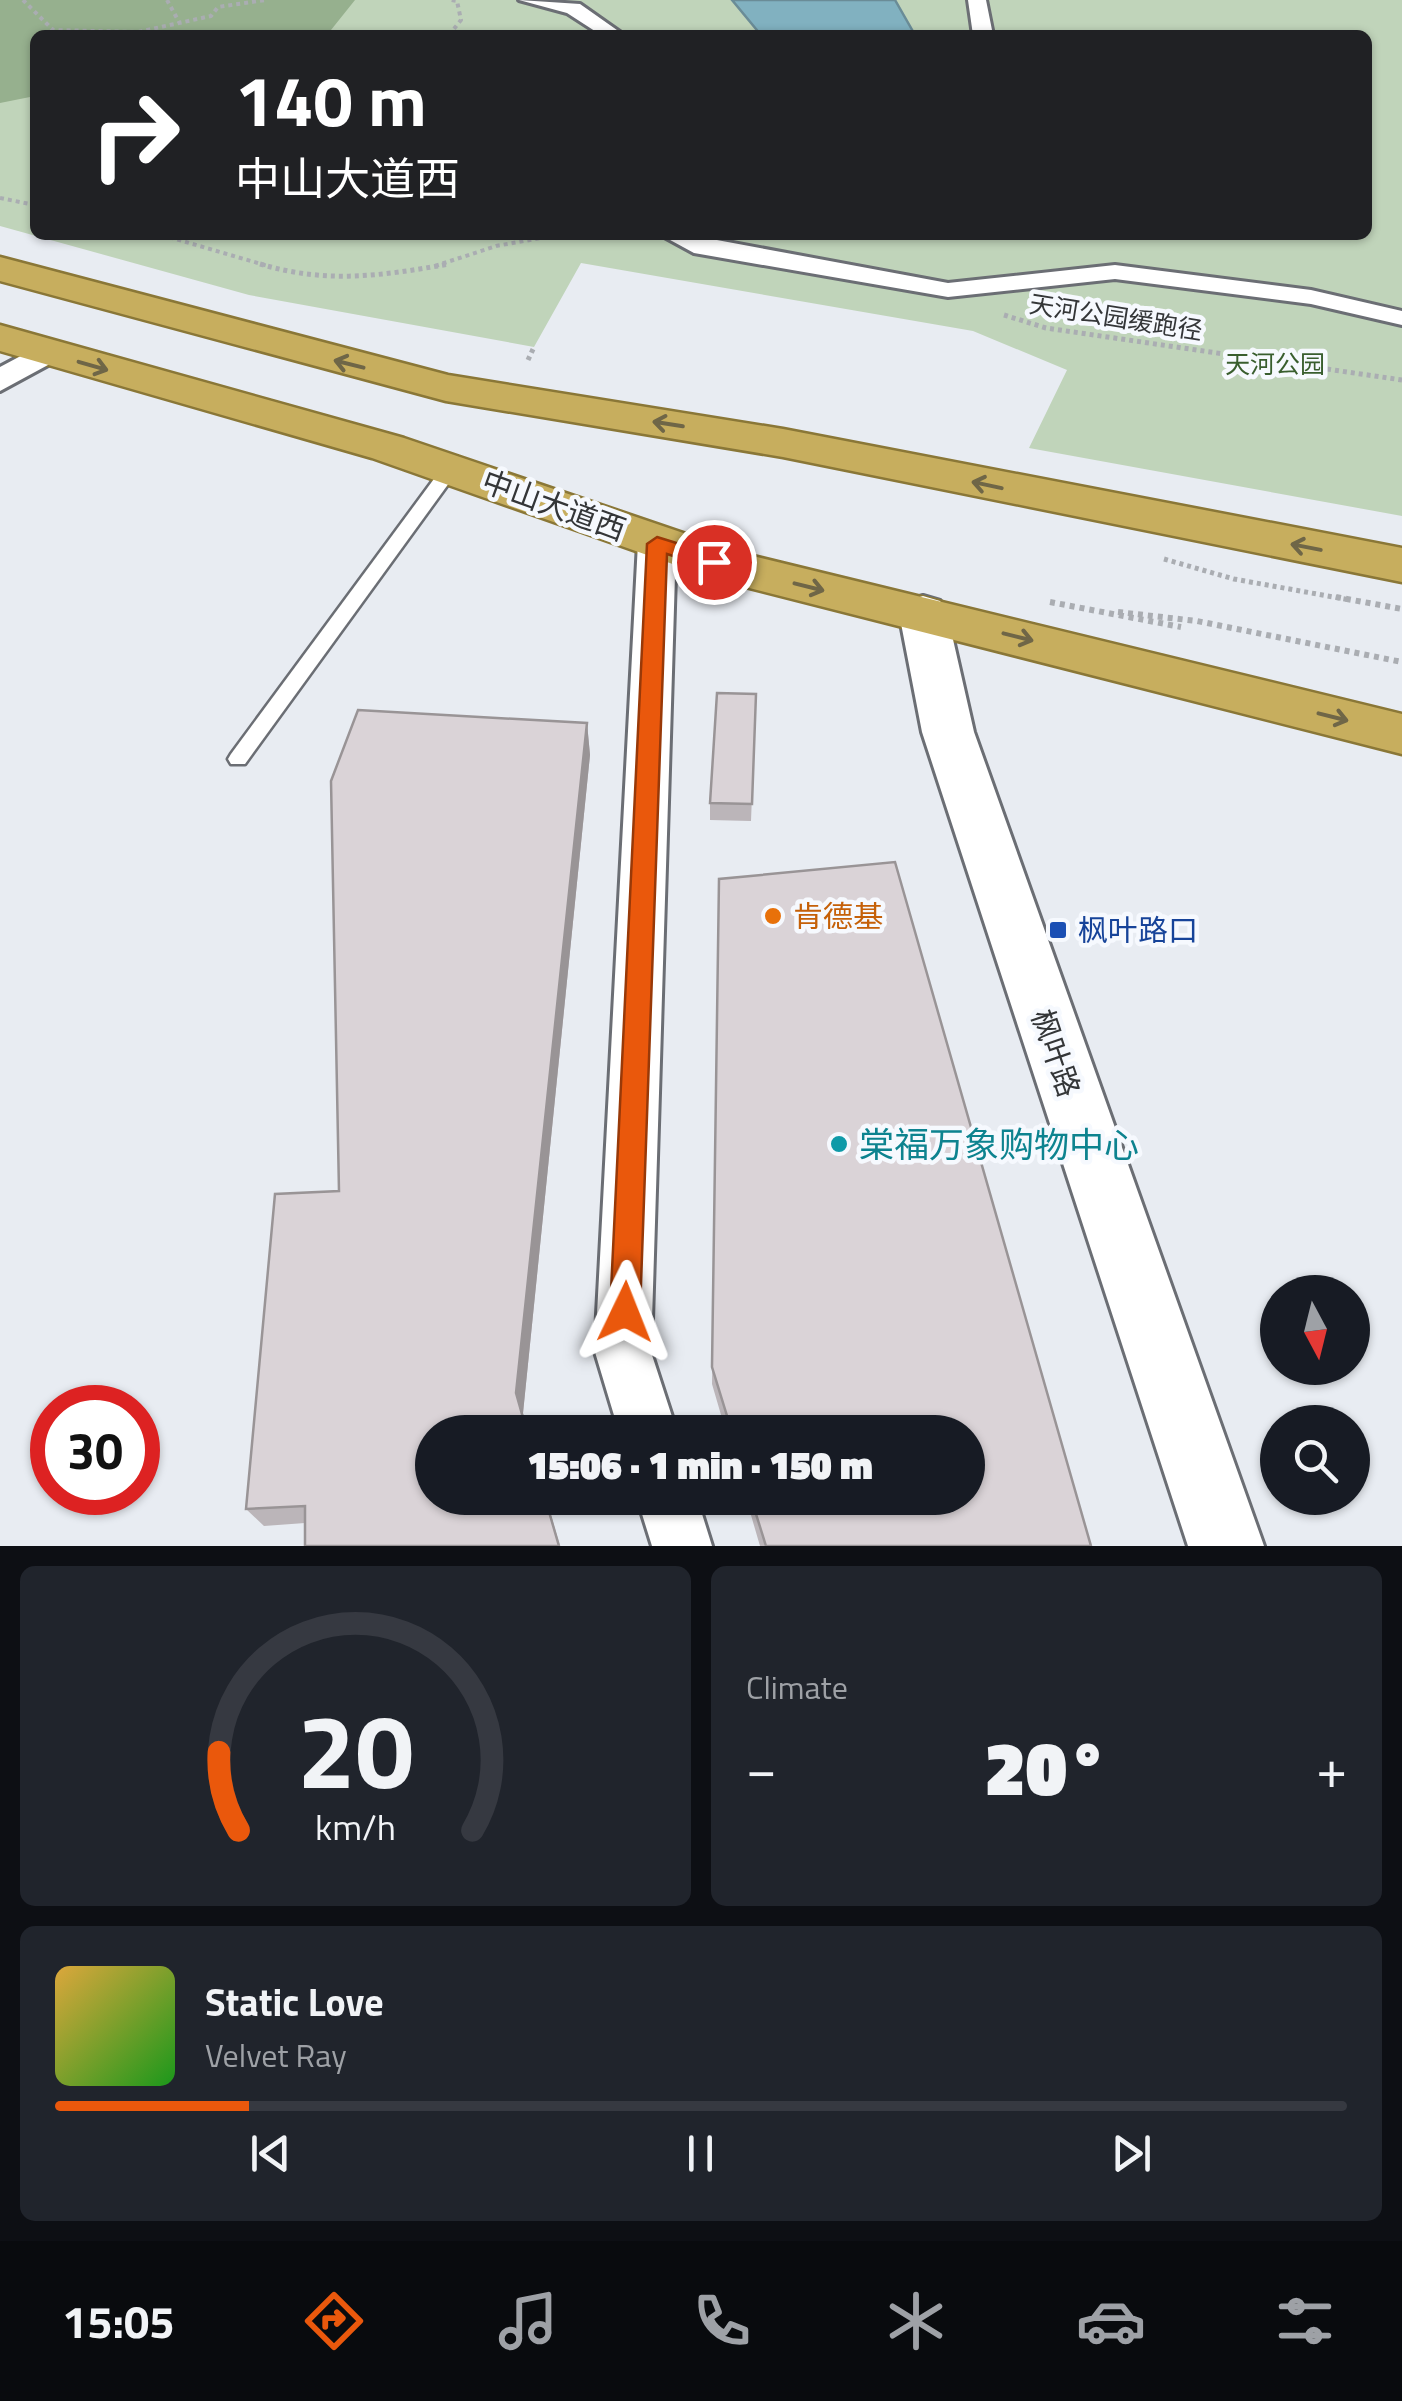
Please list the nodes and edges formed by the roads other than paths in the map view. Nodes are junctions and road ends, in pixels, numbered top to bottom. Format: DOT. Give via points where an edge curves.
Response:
graph roads {
  1 [pos="528,0"];
  2 [pos="977,0"];
  3 [pos="606,30"];
  4 [pos="982,30"];
  5 [pos="682,240"];
  6 [pos="0,269"];
  7 [pos="1402,318"];
  8 [pos="0,338"];
  9 [pos="47,352"];
  10 [pos="0,381"];
  11 [pos="451,468"];
  12 [pos="657,544"];
  13 [pos="1402,566"];
  14 [pos="923,613"];
  15 [pos="1402,734"];
  16 [pos="238,758"];
  17 [pos="643,1415"];
  18 [pos="672,1515"];
  19 [pos="682,1546"];
  20 [pos="1226,1546"];
  1 -- 3 [label="street" via="572,8"];
  2 -- 4 [label="street"];
  5 -- 7 [label="street" via="948,290 1116,272 1311,297"];
  13 -- 6 [label="highway, one-way" via="782,443 461,391"];
  8 -- 9 [label="highway, 中山大道西"];
  9 -- 10 [label="street"];
  9 -- 11 [label="highway, 中山大道西, one-way"];
  11 -- 12 [label="highway, 中山大道西"];
  11 -- 16 [label="lane"];
  12 -- 14 [label="highway, 中山大道西, one-way"];
  12 -- 17 [label="street" via="624,1352"];
  14 -- 15 [label="highway, 中山大道西, one-way"];
  14 -- 20 [label="street, 枫叶路" via="948,732"];
  18 -- 19 [label="street"];
}
